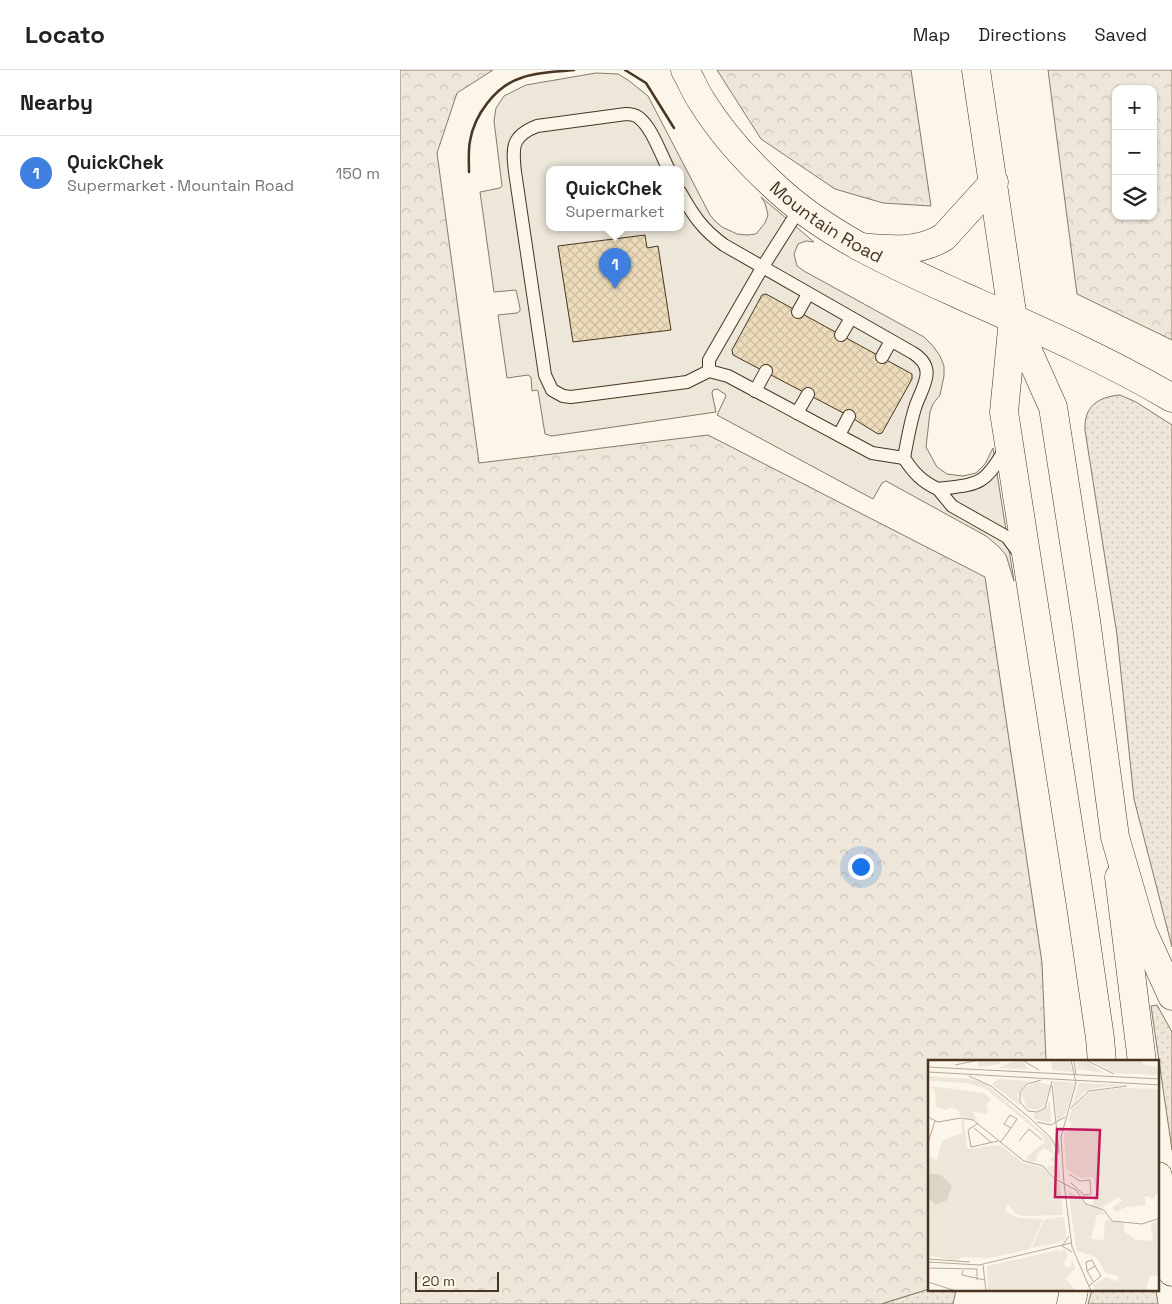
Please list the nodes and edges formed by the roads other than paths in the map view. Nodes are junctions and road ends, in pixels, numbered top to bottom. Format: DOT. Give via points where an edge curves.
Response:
graph roads {
  1 [pos="685,70"];
  2 [pos="976,70"];
  3 [pos="667,166"];
  4 [pos="994,182"];
  5 [pos="684,199"];
  6 [pos="800,208"];
  7 [pos="860,247"];
  8 [pos="762,268"];
  9 [pos="808,294"];
  10 [pos="798,312"];
  11 [pos="851,318"];
  12 [pos="1013,319"];
  13 [pos="841,335"];
  14 [pos="892,341"];
  15 [pos="882,357"];
  16 [pos="710,371"];
  17 [pos="766,371"];
  18 [pos="755,391"];
  19 [pos="808,394"];
  20 [pos="1172,398"];
  21 [pos="797,413"];
  22 [pos="849,416"];
  23 [pos="838,435"];
  24 [pos="1009,442"];
  25 [pos="904,458"];
  26 [pos="938,489"];
  27 [pos="1031,578"];
  28 [pos="1115,837"];
  29 [pos="1172,996"];
  30 [pos="1102,1060"];
  31 [pos="1142,1060"];
  32 [pos="1160,1190"];
  33 [pos="1172,1272"];
  1 -- 6 [label="main road, Mountain Road" via="700,99 732,142 773,186"];
  2 -- 4 [label="main road"];
  3 -- 16 [label="lane" via="643,122 632,114 537,126 518,137 513,158 545,374 552,390 571,397 687,382"];
  4 -- 7 [label="main road" via="937,241 909,249"];
  4 -- 12 [label="main road"];
  5 -- 8 [label="lane" via="710,235"];
  6 -- 7 [label="main road, Mountain Road"];
  6 -- 8 [label="lane"];
  7 -- 12 [label="main road, Mountain Road"];
  8 -- 9 [label="lane"];
  8 -- 16 [label="lane" via="709,360"];
  9 -- 10 [label="lane"];
  9 -- 11 [label="lane"];
  11 -- 13 [label="lane"];
  11 -- 14 [label="lane"];
  12 -- 20 [label="main road, Mountain Road" via="1096,356"];
  12 -- 24 [label="main road" via="1004,412"];
  12 -- 28 [label="main road" via="1053,407 1088,629"];
  14 -- 15 [label="lane"];
  14 -- 25 [label="lane" via="919,357 927,376 915,409"];
  16 -- 18 [label="lane" via="728,376"];
  17 -- 18 [label="lane"];
  18 -- 21 [label="lane"];
  19 -- 21 [label="lane"];
  21 -- 23 [label="lane"];
  22 -- 23 [label="lane"];
  23 -- 25 [label="lane" via="872,453"];
  24 -- 26 [label="lane" via="994,470 986,477 968,485"];
  24 -- 27 [label="main road"];
  25 -- 26 [label="lane" via="917,476"];
  26 -- 27 [label="lane" via="952,506 1007,537"];
  27 -- 30 [label="main road"];
  28 -- 29 [label="main road" via="1142,930"];
  28 -- 31 [label="main road"];
  32 -- 33 [label="main road"];
}
